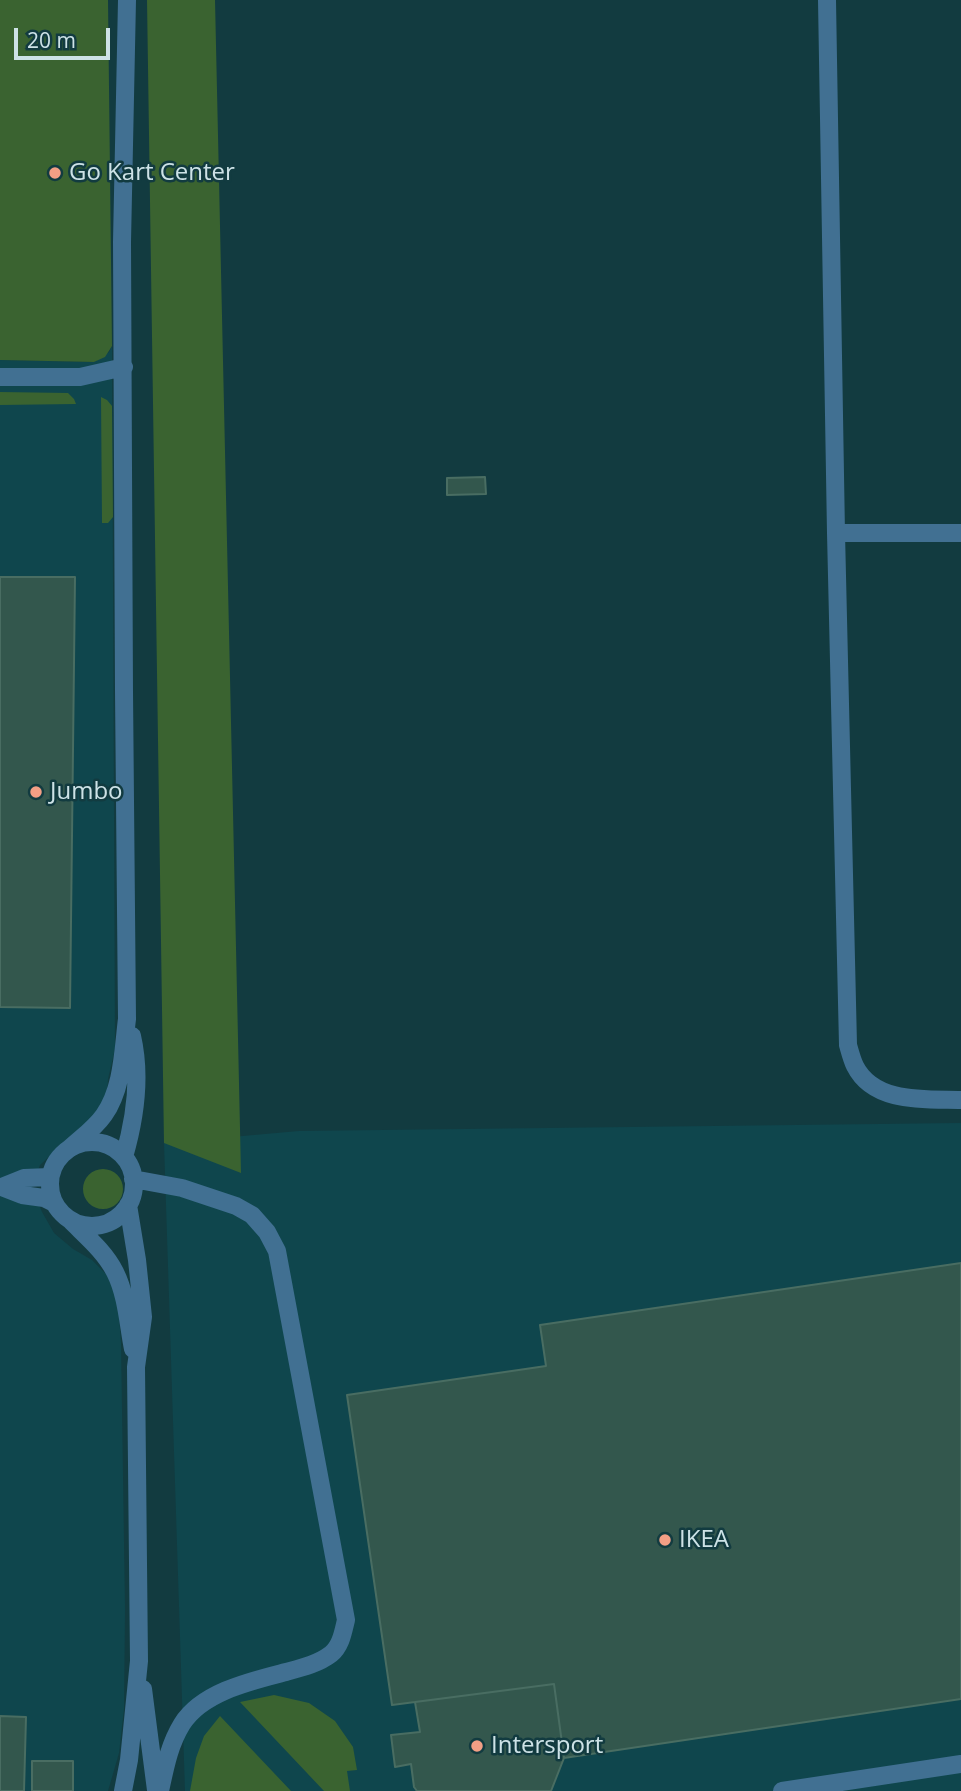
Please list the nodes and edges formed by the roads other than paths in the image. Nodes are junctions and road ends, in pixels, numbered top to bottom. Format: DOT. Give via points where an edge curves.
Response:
graph roads {
  1 [pos="127,0"];
  2 [pos="827,0"];
  3 [pos="124,367"];
  4 [pos="0,377"];
  5 [pos="836,533"];
  6 [pos="961,533"];
  7 [pos="127,1019"];
  8 [pos="961,1100"];
  9 [pos="69,1149"];
  10 [pos="124,1157"];
  11 [pos="50,1177"];
  12 [pos="133,1179"];
  13 [pos="1,1187"];
  14 [pos="54,1203"];
  15 [pos="128,1205"];
  16 [pos="71,1221"];
  17 [pos="136,1367"];
  18 [pos="139,1661"];
  19 [pos="961,1764"];
  20 [pos="123,1791"];
  21 [pos="158,1791"];
  22 [pos="782,1791"];
  1 -- 3 [label="street"];
  2 -- 5 [label="street"];
  3 -- 4 [label="street" via="80,377"];
  3 -- 7 [label="street"];
  5 -- 6 [label="street"];
  5 -- 8 [label="street" via="848,1045 856,1068 873,1087 918,1099"];
  7 -- 9 [label="street" via="122,1064 106,1112"];
  7 -- 10 [label="street" via="135,1048 136,1087"];
  9 -- 10 [label="street" via="92,1142"];
  9 -- 11 [label="street" via="60,1156"];
  10 -- 12 [label="street"];
  11 -- 13 [label="street" via="24,1178"];
  11 -- 14 [label="street"];
  12 -- 15 [label="street"];
  12 -- 21 [label="street" via="182,1188 236,1206 267,1232 277,1251 346,1620 342,1639 332,1654 311,1665 242,1683 199,1705 182,1723"];
  13 -- 14 [label="street"];
  14 -- 16 [label="street"];
  15 -- 16 [label="street" via="110,1223 83,1226"];
  15 -- 17 [label="street" via="143,1317"];
  16 -- 17 [label="street" via="115,1271"];
  17 -- 18 [label="street"];
  18 -- 20 [label="street"];
  18 -- 21 [label="street"];
  19 -- 22 [label="street"];
}
